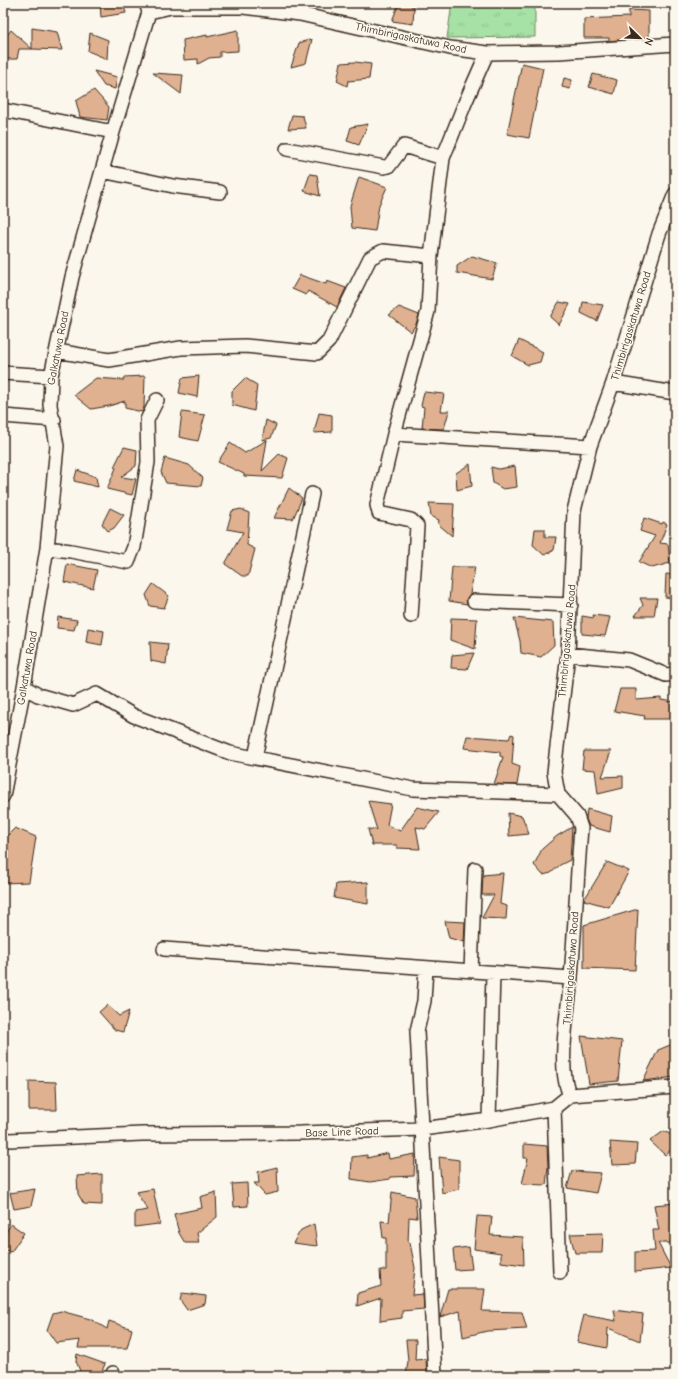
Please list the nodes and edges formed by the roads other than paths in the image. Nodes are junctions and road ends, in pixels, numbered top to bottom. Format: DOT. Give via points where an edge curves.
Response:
graph roads {
  1 [pos="243,5"];
  2 [pos="148,8"];
  3 [pos="675,44"];
  4 [pos="487,53"];
  5 [pos="3,110"];
  6 [pos="113,132"];
  7 [pos="287,149"];
  8 [pos="443,158"];
  9 [pos="102,171"];
  10 [pos="220,192"];
  11 [pos="675,194"];
  12 [pos="430,256"];
  13 [pos="57,351"];
  14 [pos="3,373"];
  15 [pos="51,376"];
  16 [pos="613,383"];
  17 [pos="675,393"];
  18 [pos="157,400"];
  19 [pos="3,416"];
  20 [pos="54,420"];
  21 [pos="394,434"];
  22 [pos="590,446"];
  23 [pos="312,494"];
  24 [pos="47,548"];
  25 [pos="474,601"];
  26 [pos="571,604"];
  27 [pos="411,616"];
  28 [pos="568,654"];
  29 [pos="675,674"];
  30 [pos="24,687"];
  31 [pos="255,757"];
  32 [pos="558,794"];
  33 [pos="3,796"];
  34 [pos="475,869"];
  35 [pos="164,949"];
  36 [pos="426,968"];
  37 [pos="471,971"];
  38 [pos="493,973"];
  39 [pos="571,978"];
  40 [pos="675,1087"];
  41 [pos="570,1095"];
  42 [pos="554,1108"];
  43 [pos="489,1120"];
  44 [pos="422,1129"];
  45 [pos="3,1138"];
  46 [pos="560,1272"];
  47 [pos="435,1376"];
  1 -- 2 [label="street, Thimbirigaskatuwa Road"];
  1 -- 4 [label="street, Thimbirigaskatuwa Road" via="300,14 450,48"];
  2 -- 6 [label="street, Galkatuwa Road"];
  3 -- 4 [label="street, Thimbirigaskatuwa Road" via="559,52"];
  4 -- 8 [label="street"];
  5 -- 6 [label="street"];
  6 -- 9 [label="street, Galkatuwa Road"];
  7 -- 8 [label="street" via="384,167 389,166 404,146"];
  8 -- 12 [label="street"];
  9 -- 10 [label="street" via="173,186"];
  9 -- 13 [label="street, Galkatuwa Road" via="72,277"];
  11 -- 16 [label="street, Thimbirigaskatuwa Road" via="659,234"];
  12 -- 13 [label="street" via="383,251 370,258 328,341 317,353 245,346 181,348 109,360"];
  12 -- 21 [label="street" via="428,311"];
  13 -- 15 [label="street, Galkatuwa Road"];
  14 -- 15 [label="street"];
  15 -- 20 [label="street, Galkatuwa Road" via="50,405"];
  16 -- 17 [label="street"];
  16 -- 22 [label="street, Thimbirigaskatuwa Road"];
  18 -- 24 [label="street" via="147,420 148,462 134,547 128,562"];
  19 -- 20 [label="street"];
  20 -- 24 [label="street, Galkatuwa Road" via="57,446"];
  21 -- 22 [label="street"];
  21 -- 27 [label="street" via="377,505 379,513 411,520 417,526"];
  22 -- 26 [label="street, Thimbirigaskatuwa Road" via="574,511"];
  23 -- 31 [label="street"];
  24 -- 30 [label="street, Galkatuwa Road"];
  25 -- 26 [label="street"];
  26 -- 28 [label="street, Thimbirigaskatuwa Road"];
  28 -- 29 [label="street" via="629,660 666,675"];
  28 -- 32 [label="street, Thimbirigaskatuwa Road" via="554,772"];
  30 -- 31 [label="street" via="38,695 73,705 97,694 134,716 230,753"];
  30 -- 33 [label="street, Galkatuwa Road"];
  31 -- 32 [label="street" via="413,788"];
  32 -- 39 [label="street, Thimbirigaskatuwa Road" via="577,816 581,828"];
  34 -- 37 [label="street"];
  35 -- 36 [label="street"];
  36 -- 37 [label="street"];
  36 -- 44 [label="street" via="424,1001 417,1031"];
  37 -- 38 [label="street"];
  38 -- 39 [label="street"];
  38 -- 43 [label="street"];
  39 -- 41 [label="street, Thimbirigaskatuwa Road" via="564,1056 566,1087"];
  40 -- 41 [label="street"];
  41 -- 42 [label="street, Base Line Road"];
  42 -- 43 [label="street, Base Line Road"];
  42 -- 46 [label="street"];
  43 -- 44 [label="street, Base Line Road"];
  44 -- 45 [label="street, Base Line Road" via="301,1134 142,1134 10,1140"];
  44 -- 47 [label="street"];
}
